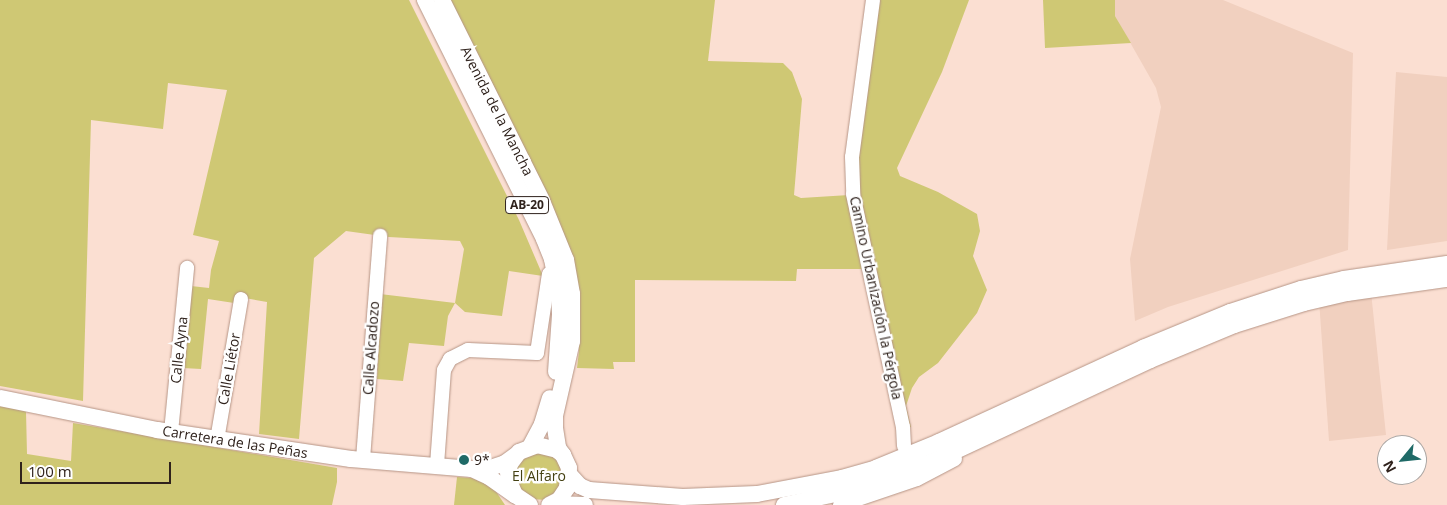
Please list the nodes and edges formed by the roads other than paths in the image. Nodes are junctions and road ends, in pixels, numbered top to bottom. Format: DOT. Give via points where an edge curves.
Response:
graph roads {
  1 [pos="425,0"];
  2 [pos="442,0"];
  3 [pos="873,0"];
  4 [pos="380,236"];
  5 [pos="1447,264"];
  6 [pos="187,268"];
  7 [pos="549,274"];
  8 [pos="1447,278"];
  9 [pos="241,299"];
  10 [pos="0,398"];
  11 [pos="171,432"];
  12 [pos="536,435"];
  13 [pos="985,438"];
  14 [pos="217,440"];
  15 [pos="904,446"];
  16 [pos="563,455"];
  17 [pos="516,456"];
  18 [pos="363,459"];
  19 [pos="437,465"];
  20 [pos="472,469"];
  21 [pos="570,475"];
  22 [pos="515,495"];
  23 [pos="551,504"];
  24 [pos="530,505"];
  25 [pos="585,505"];
  26 [pos="784,505"];
  27 [pos="840,505"];
  1 -- 12 [label="main road, Avenida de la Mancha / AB-20" via="544,239 554,266 560,315 558,365"];
  2 -- 16 [label="main road, Avenida de la Mancha / AB-20" via="542,200 566,260 572,294 572,341 555,416 556,437"];
  3 -- 15 [label="street, Camino Urbanización la Pérgola" via="852,157 853,194 903,427"];
  4 -- 18 [label="street, Calle Alcadozo"];
  5 -- 21 [label="main road" via="1344,279 1230,312 1143,348 939,442 842,478 757,494 683,497 589,490"];
  6 -- 11 [label="street, Calle Ayna"];
  7 -- 19 [label="street" via="537,353 468,350 450,359 444,370"];
  8 -- 13 [label="main road" via="1347,293 1234,325"];
  9 -- 14 [label="street, Calle Liétor"];
  10 -- 11 [label="main road, Carretera de las Peñas"];
  11 -- 14 [label="main road, Carretera de las Peñas"];
  12 -- 16 [label="main road" via="546,446"];
  12 -- 17 [label="main road"];
  13 -- 26 [label="main road" via="873,484"];
  13 -- 27 [label="street" via="970,450 918,478"];
  14 -- 18 [label="main road, Carretera de las Peñas"];
  16 -- 21 [label="main road"];
  17 -- 20 [label="main road" via="490,468"];
  17 -- 22 [label="main road" via="508,472"];
  18 -- 19 [label="main road, Carretera de las Peñas"];
  19 -- 20 [label="main road, Carretera de las Peñas"];
  20 -- 22 [label="main road"];
  21 -- 23 [label="main road" via="564,494"];
  22 -- 24 [label="main road"];
  23 -- 25 [label="main road"];
}
